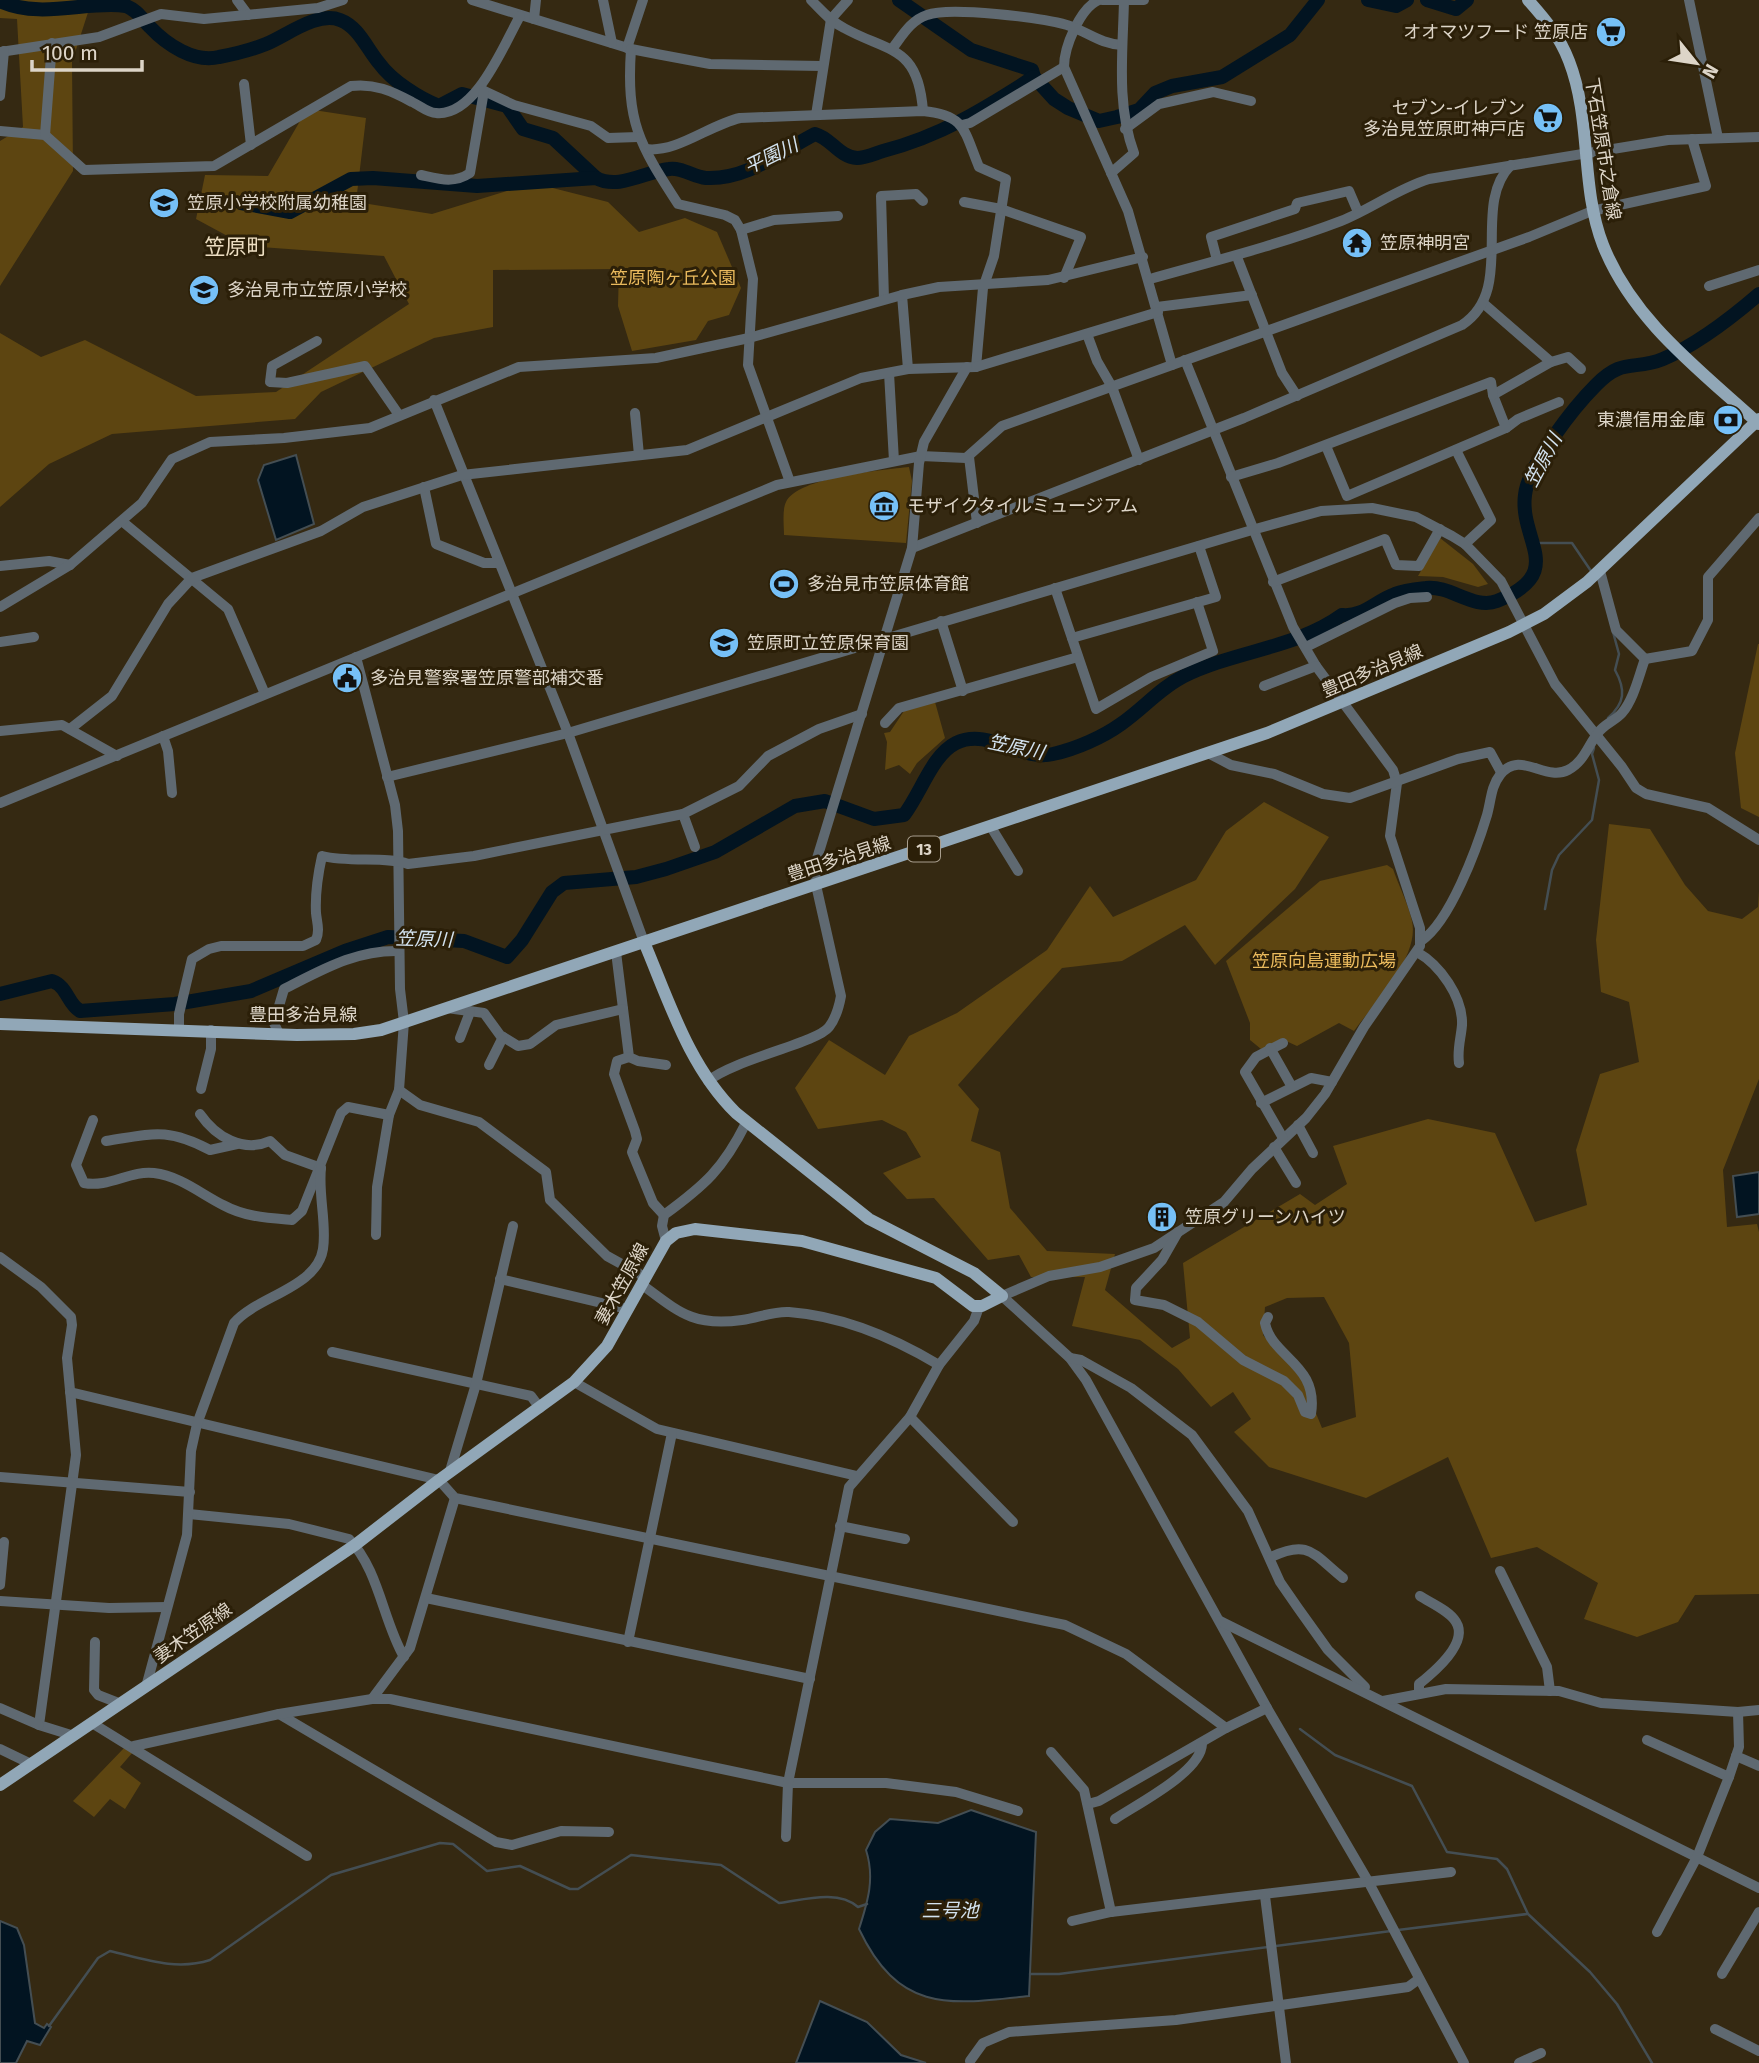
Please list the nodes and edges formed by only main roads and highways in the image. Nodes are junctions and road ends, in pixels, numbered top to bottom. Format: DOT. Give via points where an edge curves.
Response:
graph roads {
  1 [pos="1528,0"];
  2 [pos="1758,421"];
  3 [pos="644,942"];
  4 [pos="0,1024"];
  5 [pos="0,1785"];
  1 -- 2 [label="main road, 下石笠原市之倉線" via="1554,32 1570,63 1592,211 1625,288 1668,341"];
  2 -- 3 [label="main road, 豊田多治見線 / 13" via="1600,571 1544,614 1523,624 1342,703 1208,753"];
  3 -- 4 [label="main road, 豊田多治見線 / 13" via="404,1023 354,1034"];
  3 -- 5 [label="main road, 妻木笠原線" via="695,1059 708,1081 746,1123 870,1219 974,1273 1003,1296 979,1307 968,1304 936,1278 823,1245 750,1233 695,1229 676,1233 666,1241 595,1363 575,1382 355,1545"];
}
